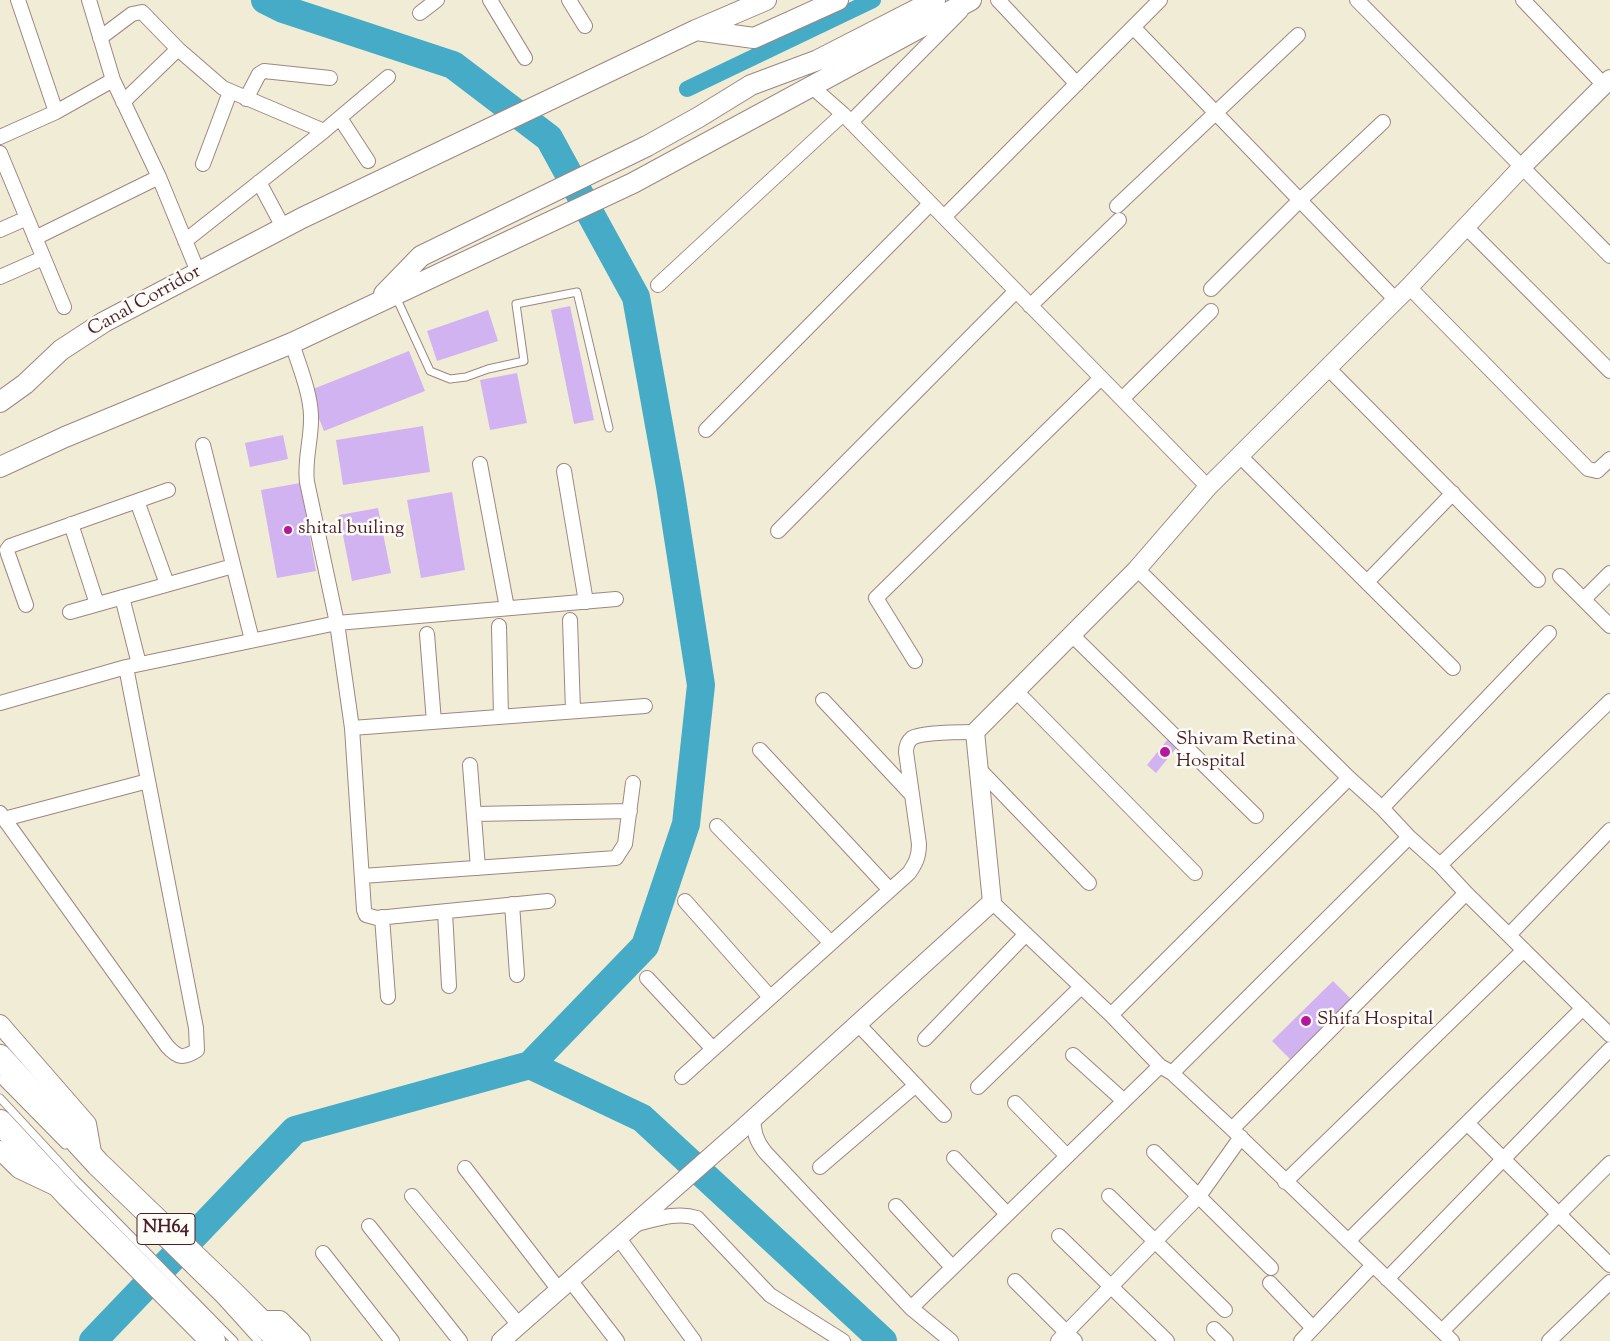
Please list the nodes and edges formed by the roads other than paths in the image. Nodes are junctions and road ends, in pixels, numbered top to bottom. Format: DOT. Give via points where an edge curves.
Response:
graph roads {
  1 [pos="18,0"];
  2 [pos="89,0"];
  3 [pos="436,0"];
  4 [pos="490,0"];
  5 [pos="569,0"];
  6 [pos="766,0"];
  7 [pos="838,0"];
  8 [pos="935,0"];
  9 [pos="972,0"];
  10 [pos="998,0"];
  11 [pos="1160,0"];
  12 [pos="1357,0"];
  13 [pos="1523,0"];
  14 [pos="420,13"];
  15 [pos="585,26"];
  16 [pos="1133,27"];
  17 [pos="696,30"];
  18 [pos="1298,35"];
  19 [pos="100,38"];
  20 [pos="178,49"];
  21 [pos="525,58"];
  22 [pos="388,77"];
  23 [pos="330,78"];
  24 [pos="113,80"];
  25 [pos="1607,82"];
  26 [pos="1077,84"];
  27 [pos="751,85"];
  28 [pos="811,86"];
  29 [pos="230,92"];
  30 [pos="246,99"];
  31 [pos="124,102"];
  32 [pos="56,112"];
  33 [pos="1216,112"];
  34 [pos="755,116"];
  35 [pos="340,118"];
  36 [pos="847,118"];
  37 [pos="1383,122"];
  38 [pos="324,131"];
  39 [pos="0,136"];
  40 [pos="0,153"];
  41 [pos="368,161"];
  42 [pos="203,164"];
  43 [pos="1522,167"];
  44 [pos="159,178"];
  45 [pos="259,182"];
  46 [pos="6,184"];
  47 [pos="1300,200"];
  48 [pos="930,204"];
  49 [pos="944,217"];
  50 [pos="27,218"];
  51 [pos="1465,226"];
  52 [pos="284,227"];
  53 [pos="0,230"];
  54 [pos="35,238"];
  55 [pos="185,241"];
  56 [pos="1610,256"];
  57 [pos="43,258"];
  58 [pos="198,272"];
  59 [pos="0,278"];
  60 [pos="658,285"];
  61 [pos="1409,287"];
  62 [pos="1211,290"];
  63 [pos="1016,291"];
  64 [pos="394,294"];
  65 [pos="1395,298"];
  66 [pos="374,303"];
  67 [pos="1030,306"];
  68 [pos="64,307"];
  69 [pos="1211,311"];
  70 [pos="292,343"];
  71 [pos="1327,367"];
  72 [pos="1610,371"];
  73 [pos="1101,378"];
  74 [pos="1122,399"];
  75 [pos="0,402"];
  76 [pos="610,428"];
  77 [pos="706,430"];
  78 [pos="203,445"];
  79 [pos="1239,455"];
  80 [pos="1610,459"];
  81 [pos="480,464"];
  82 [pos="0,466"];
  83 [pos="564,471"];
  84 [pos="1208,487"];
  85 [pos="168,490"];
  86 [pos="1452,493"];
  87 [pos="137,501"];
  88 [pos="71,524"];
  89 [pos="778,530"];
  90 [pos="233,566"];
  91 [pos="1137,569"];
  92 [pos="1610,573"];
  93 [pos="1560,576"];
  94 [pos="1538,580"];
  95 [pos="1367,582"];
  96 [pos="167,584"];
  97 [pos="122,597"];
  98 [pos="616,599"];
  99 [pos="1584,600"];
  100 [pos="586,602"];
  101 [pos="97,604"];
  102 [pos="26,605"];
  103 [pos="507,608"];
  104 [pos="70,612"];
  105 [pos="570,620"];
  106 [pos="337,623"];
  107 [pos="499,626"];
  108 [pos="1610,626"];
  109 [pos="1549,633"];
  110 [pos="427,634"];
  111 [pos="1072,635"];
  112 [pos="252,640"];
  113 [pos="916,661"];
  114 [pos="133,665"];
  115 [pos="1452,668"];
  116 [pos="1016,691"];
  117 [pos="824,700"];
  118 [pos="1610,700"];
  119 [pos="0,703"];
  120 [pos="645,706"];
  121 [pos="573,711"];
  122 [pos="501,717"];
  123 [pos="434,722"];
  124 [pos="352,728"];
  125 [pos="975,732"];
  126 [pos="760,750"];
  127 [pos="470,765"];
  128 [pos="979,769"];
  129 [pos="1349,778"];
  130 [pos="148,781"];
  131 [pos="634,784"];
  132 [pos="912,795"];
  133 [pos="1382,808"];
  134 [pos="630,810"];
  135 [pos="474,814"];
  136 [pos="2,816"];
  137 [pos="1256,816"];
  138 [pos="717,826"];
  139 [pos="1610,830"];
  140 [pos="1409,837"];
  141 [pos="1440,865"];
  142 [pos="478,868"];
  143 [pos="1195,873"];
  144 [pos="362,876"];
  145 [pos="1089,883"];
  146 [pos="890,890"];
  147 [pos="1466,893"];
  148 [pos="548,901"];
  149 [pos="685,901"];
  150 [pos="992,902"];
  151 [pos="512,904"];
  152 [pos="445,912"];
  153 [pos="382,917"];
  154 [pos="1026,934"];
  155 [pos="1509,936"];
  156 [pos="831,943"];
  157 [pos="1524,950"];
  158 [pos="517,975"];
  159 [pos="646,978"];
  160 [pos="449,986"];
  161 [pos="1081,987"];
  162 [pos="388,997"];
  163 [pos="770,997"];
  164 [pos="1583,1008"];
  165 [pos="1111,1016"];
  166 [pos="857,1023"];
  167 [pos="0,1024"];
  168 [pos="1610,1035"];
  169 [pos="925,1039"];
  170 [pos="713,1049"];
  171 [pos="1610,1049"];
  172 [pos="1073,1055"];
  173 [pos="0,1057"];
  174 [pos="1166,1069"];
  175 [pos="682,1077"];
  176 [pos="0,1078"];
  177 [pos="916,1085"];
  178 [pos="978,1088"];
  179 [pos="0,1098"];
  180 [pos="1124,1101"];
  181 [pos="1015,1104"];
  182 [pos="944,1115"];
  183 [pos="0,1122"];
  184 [pos="748,1123"];
  185 [pos="1467,1123"];
  186 [pos="1236,1133"];
  187 [pos="68,1149"];
  188 [pos="0,1150"];
  189 [pos="1154,1152"];
  190 [pos="1067,1156"];
  191 [pos="954,1158"];
  192 [pos="1504,1160"];
  193 [pos="96,1161"];
  194 [pos="1610,1163"];
  195 [pos="820,1167"];
  196 [pos="465,1168"];
  197 [pos="1285,1182"];
  198 [pos="69,1188"];
  199 [pos="412,1196"];
  200 [pos="1109,1196"];
  201 [pos="1199,1196"];
  202 [pos="896,1206"];
  203 [pos="1007,1214"];
  204 [pos="1560,1215"];
  205 [pos="632,1225"];
  206 [pos="369,1226"];
  207 [pos="151,1231"];
  208 [pos="1059,1236"];
  209 [pos="618,1237"];
  210 [pos="1348,1241"];
  211 [pos="1155,1242"];
  212 [pos="323,1253"];
  213 [pos="1610,1264"];
  214 [pos="1373,1265"];
  215 [pos="952,1267"];
  216 [pos="1271,1268"];
  217 [pos="1387,1279"];
  218 [pos="1015,1281"];
  219 [pos="1610,1282"];
  220 [pos="1270,1283"];
  221 [pos="565,1285"];
  222 [pos="1111,1287"];
  223 [pos="226,1296"];
  224 [pos="911,1308"];
  225 [pos="1225,1310"];
  226 [pos="198,1314"];
  227 [pos="520,1325"];
  228 [pos="1313,1328"];
  229 [pos="1214,1329"];
  230 [pos="258,1330"];
  231 [pos="1442,1331"];
  232 [pos="1066,1338"];
  233 [pos="213,1341"];
  234 [pos="234,1341"];
  235 [pos="280,1341"];
  236 [pos="302,1341"];
  237 [pos="392,1341"];
  238 [pos="460,1341"];
  239 [pos="501,1341"];
  240 [pos="617,1341"];
  241 [pos="694,1341"];
  242 [pos="843,1341"];
  243 [pos="951,1341"];
  244 [pos="1167,1341"];
  245 [pos="1226,1341"];
  246 [pos="1301,1341"];
  247 [pos="1452,1341"];
  248 [pos="1550,1341"];
  1 -- 32 [label="street"];
  2 -- 19 [label="street"];
  3 -- 14 [label="street"];
  4 -- 21 [label="street"];
  5 -- 15 [label="street"];
  6 -- 17 [label="main road"];
  7 -- 17 [label="main road" via="754,38"];
  8 -- 27 [label="main road" via="818,60"];
  9 -- 28 [label="main road"];
  9 -- 36 [label="street"];
  10 -- 26 [label="street"];
  11 -- 16 [label="street"];
  12 -- 43 [label="street"];
  13 -- 25 [label="street"];
  16 -- 26 [label="street"];
  16 -- 33 [label="street"];
  17 -- 52 [label="main road, Canal Corridor"];
  18 -- 33 [label="street"];
  19 -- 20 [label="street" via="132,14 142,12"];
  19 -- 24 [label="street"];
  20 -- 29 [label="street"];
  20 -- 31 [label="street"];
  22 -- 35 [label="street"];
  23 -- 30 [label="street" via="264,71 258,74"];
  24 -- 31 [label="street"];
  24 -- 32 [label="street"];
  25 -- 43 [label="street"];
  26 -- 49 [label="street"];
  27 -- 34 [label="main road"];
  27 -- 66 [label="main road" via="618,160 421,256"];
  28 -- 34 [label="main road"];
  28 -- 36 [label="street"];
  29 -- 30 [label="street"];
  29 -- 42 [label="street"];
  30 -- 38 [label="street"];
  31 -- 44 [label="street"];
  32 -- 39 [label="street"];
  33 -- 47 [label="street"];
  33 -- 67 [label="street"];
  34 -- 64 [label="main road" via="633,183"];
  35 -- 38 [label="street"];
  35 -- 41 [label="street"];
  36 -- 48 [label="street"];
  36 -- 60 [label="street"];
  37 -- 47 [label="street"];
  38 -- 45 [label="street"];
  40 -- 46 [label="street"];
  43 -- 51 [label="street"];
  43 -- 56 [label="street"];
  44 -- 54 [label="street"];
  44 -- 55 [label="street"];
  45 -- 52 [label="street"];
  45 -- 55 [label="street"];
  46 -- 50 [label="street"];
  47 -- 62 [label="street"];
  47 -- 65 [label="street"];
  48 -- 49 [label="street"];
  48 -- 77 [label="street"];
  49 -- 63 [label="street"];
  50 -- 53 [label="street"];
  50 -- 54 [label="street"];
  51 -- 61 [label="street"];
  51 -- 72 [label="street"];
  52 -- 58 [label="main road, Canal Corridor"];
  54 -- 57 [label="street"];
  55 -- 58 [label="street"];
  57 -- 59 [label="street"];
  57 -- 68 [label="street"];
  58 -- 75 [label="main road, Canal Corridor" via="60,350 25,384"];
  61 -- 65 [label="street"];
  61 -- 80 [label="street" via="1588,469 1597,471"];
  63 -- 67 [label="street"];
  63 -- 89 [label="street"];
  64 -- 66 [label="main road"];
  64 -- 76 [label="lane" via="430,370 450,379 524,362 516,304 577,292"];
  65 -- 71 [label="street"];
  66 -- 70 [label="main road"];
  67 -- 73 [label="street"];
  69 -- 74 [label="street"];
  70 -- 82 [label="main road"];
  70 -- 106 [label="street" via="310,405 307,482"];
  71 -- 79 [label="street"];
  71 -- 86 [label="street"];
  73 -- 74 [label="street"];
  73 -- 113 [label="street" via="876,598"];
  74 -- 84 [label="street"];
  78 -- 90 [label="street"];
  79 -- 84 [label="street"];
  79 -- 95 [label="street"];
  81 -- 103 [label="street"];
  83 -- 100 [label="street"];
  84 -- 91 [label="street"];
  85 -- 87 [label="street"];
  86 -- 94 [label="street"];
  86 -- 95 [label="street"];
  87 -- 88 [label="street"];
  87 -- 96 [label="street"];
  88 -- 101 [label="street"];
  88 -- 102 [label="street" via="16,543 7,550"];
  90 -- 96 [label="street"];
  90 -- 112 [label="street"];
  91 -- 111 [label="street"];
  91 -- 129 [label="street"];
  92 -- 99 [label="street"];
  93 -- 99 [label="street"];
  95 -- 115 [label="street"];
  96 -- 97 [label="street"];
  97 -- 101 [label="street"];
  97 -- 114 [label="street"];
  98 -- 100 [label="street"];
  99 -- 108 [label="street"];
  100 -- 103 [label="street"];
  101 -- 104 [label="street"];
  103 -- 106 [label="street"];
  105 -- 121 [label="street"];
  106 -- 112 [label="street"];
  106 -- 124 [label="street"];
  107 -- 122 [label="street"];
  109 -- 133 [label="street"];
  110 -- 123 [label="street"];
  111 -- 116 [label="street"];
  111 -- 137 [label="street"];
  112 -- 114 [label="street"];
  114 -- 119 [label="street"];
  114 -- 130 [label="street"];
  116 -- 125 [label="street"];
  116 -- 143 [label="street"];
  117 -- 132 [label="street"];
  118 -- 141 [label="street"];
  120 -- 121 [label="street"];
  121 -- 122 [label="street"];
  122 -- 123 [label="street"];
  123 -- 124 [label="street"];
  124 -- 144 [label="street"];
  125 -- 128 [label="street"];
  125 -- 132 [label="street" via="912,738 906,752"];
  126 -- 146 [label="street"];
  127 -- 135 [label="street"];
  128 -- 145 [label="street"];
  128 -- 150 [label="street"];
  129 -- 133 [label="street"];
  129 -- 165 [label="street"];
  130 -- 136 [label="street"];
  130 -- 136 [label="street" via="196,1028 196,1050 189,1055 174,1054 167,1046"];
  131 -- 134 [label="street"];
  132 -- 146 [label="street" via="919,855 909,873"];
  133 -- 140 [label="street"];
  134 -- 135 [label="street"];
  134 -- 142 [label="street" via="625,844 616,858"];
  135 -- 142 [label="street"];
  138 -- 156 [label="street"];
  139 -- 155 [label="street"];
  140 -- 141 [label="street"];
  140 -- 174 [label="street"];
  141 -- 147 [label="street"];
  142 -- 144 [label="street"];
  144 -- 153 [label="street" via="366,915"];
  146 -- 156 [label="street"];
  147 -- 155 [label="street"];
  147 -- 186 [label="street"];
  148 -- 151 [label="street"];
  149 -- 163 [label="street"];
  150 -- 154 [label="street"];
  150 -- 166 [label="street"];
  151 -- 152 [label="street"];
  151 -- 158 [label="street"];
  152 -- 153 [label="street"];
  152 -- 160 [label="street"];
  153 -- 162 [label="street"];
  154 -- 161 [label="street"];
  154 -- 169 [label="street"];
  155 -- 157 [label="street"];
  156 -- 163 [label="street"];
  157 -- 164 [label="street"];
  157 -- 197 [label="street"];
  159 -- 170 [label="street"];
  161 -- 165 [label="street"];
  161 -- 178 [label="street"];
  163 -- 170 [label="street"];
  164 -- 168 [label="street"];
  164 -- 185 [label="street"];
  165 -- 174 [label="street"];
  166 -- 177 [label="street"];
  166 -- 184 [label="street"];
  167 -- 193 [label="street" via="87,1124"];
  170 -- 175 [label="street"];
  171 -- 192 [label="street"];
  172 -- 180 [label="street"];
  173 -- 193 [label="highway, NH64"];
  174 -- 180 [label="street"];
  174 -- 186 [label="street"];
  176 -- 187 [label="lane"];
  177 -- 182 [label="street"];
  177 -- 195 [label="street"];
  179 -- 198 [label="lane"];
  180 -- 190 [label="street"];
  181 -- 190 [label="street"];
  183 -- 198 [label="highway, NH64"];
  184 -- 205 [label="street"];
  184 -- 224 [label="street" via="765,1152"];
  185 -- 192 [label="street"];
  185 -- 210 [label="street"];
  186 -- 197 [label="street"];
  186 -- 201 [label="street"];
  188 -- 198 [label="street" via="19,1169"];
  189 -- 201 [label="street"];
  190 -- 203 [label="street"];
  191 -- 203 [label="street"];
  192 -- 204 [label="street"];
  192 -- 217 [label="street"];
  193 -- 223 [label="highway, NH64"];
  194 -- 204 [label="street"];
  196 -- 221 [label="street"];
  197 -- 210 [label="street"];
  198 -- 226 [label="highway, NH64"];
  199 -- 227 [label="street"];
  200 -- 211 [label="street"];
  201 -- 211 [label="street"];
  201 -- 216 [label="street"];
  202 -- 215 [label="street"];
  203 -- 215 [label="street"];
  204 -- 213 [label="street"];
  204 -- 231 [label="street"];
  205 -- 209 [label="street"];
  205 -- 242 [label="street" via="682,1215 697,1218 770,1296"];
  206 -- 238 [label="street"];
  207 -- 223 [label="lane"];
  208 -- 222 [label="street"];
  209 -- 221 [label="street"];
  209 -- 241 [label="street"];
  210 -- 214 [label="street"];
  211 -- 222 [label="street"];
  211 -- 225 [label="street"];
  212 -- 237 [label="street"];
  214 -- 217 [label="street"];
  214 -- 228 [label="street"];
  215 -- 224 [label="street"];
  217 -- 231 [label="street"];
  218 -- 232 [label="street"];
  219 -- 248 [label="street"];
  220 -- 228 [label="street"];
  221 -- 227 [label="street"];
  221 -- 240 [label="street"];
  222 -- 232 [label="street"];
  222 -- 244 [label="street"];
  223 -- 230 [label="highway, NH64"];
  224 -- 243 [label="street"];
  226 -- 233 [label="highway, NH64"];
  226 -- 234 [label="lane"];
  227 -- 239 [label="street"];
  228 -- 246 [label="street"];
  229 -- 245 [label="street"];
  230 -- 235 [label="highway, NH64"];
  230 -- 236 [label="street" via="280,1320"];
  231 -- 247 [label="street"];
}
